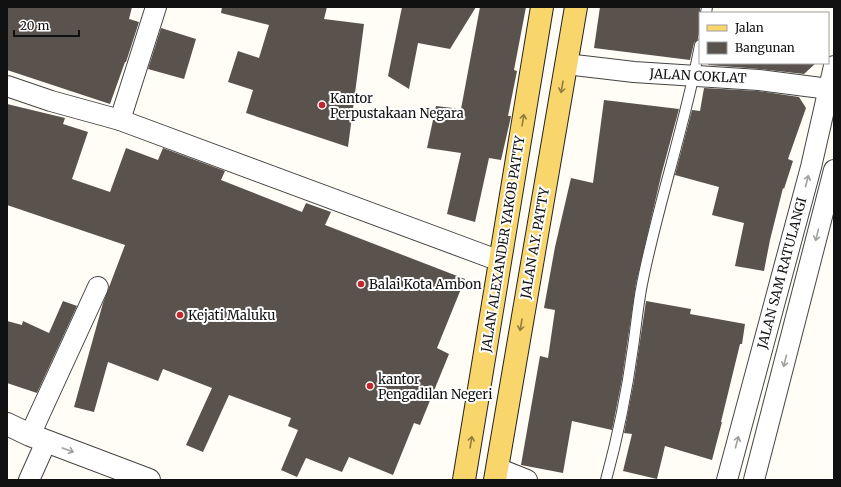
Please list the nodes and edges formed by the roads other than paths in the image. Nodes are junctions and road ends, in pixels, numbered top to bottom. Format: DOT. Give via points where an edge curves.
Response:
graph roads {
  1 [pos="156,7"];
  2 [pos="542,7"];
  3 [pos="576,7"];
  4 [pos="699,50"];
  5 [pos="566,64"];
  6 [pos="834,66"];
  7 [pos="694,76"];
  8 [pos="7,86"];
  9 [pos="829,89"];
  10 [pos="120,120"];
  11 [pos="834,173"];
  12 [pos="500,261"];
  13 [pos="98,287"];
  14 [pos="7,424"];
  15 [pos="38,438"];
  16 [pos="496,474"];
  17 [pos="29,480"];
  18 [pos="149,480"];
  19 [pos="464,480"];
  20 [pos="527,480"];
  21 [pos="606,480"];
  22 [pos="727,480"];
  23 [pos="754,480"];
  1 -- 10 [label="street"];
  12 -- 2 [label="main road, JALAN ALEXANDER YAKOB PATTY, one-way"];
  3 -- 5 [label="main road, JALAN A.Y. PATTY"];
  4 -- 7 [label="lane"];
  5 -- 7 [label="street, JALAN COKLAT"];
  5 -- 16 [label="main road, JALAN A.Y. PATTY, one-way"];
  6 -- 9 [label="street, JALAN SAM RATULANGI"];
  7 -- 9 [label="street, JALAN COKLAT" via="759,80"];
  7 -- 21 [label="lane" via="642,284 616,443"];
  8 -- 10 [label="street"];
  22 -- 9 [label="street, JALAN SAM RATULANGI, one-way"];
  10 -- 12 [label="street"];
  11 -- 23 [label="street, JALAN SAM RATULANGI, one-way"];
  19 -- 12 [label="main road, JALAN ALEXANDER YAKOB PATTY, one-way"];
  13 -- 15 [label="street"];
  14 -- 15 [label="street"];
  15 -- 17 [label="street"];
  15 -- 18 [label="street, one-way"];
  16 -- 20 [label="street"];
}
